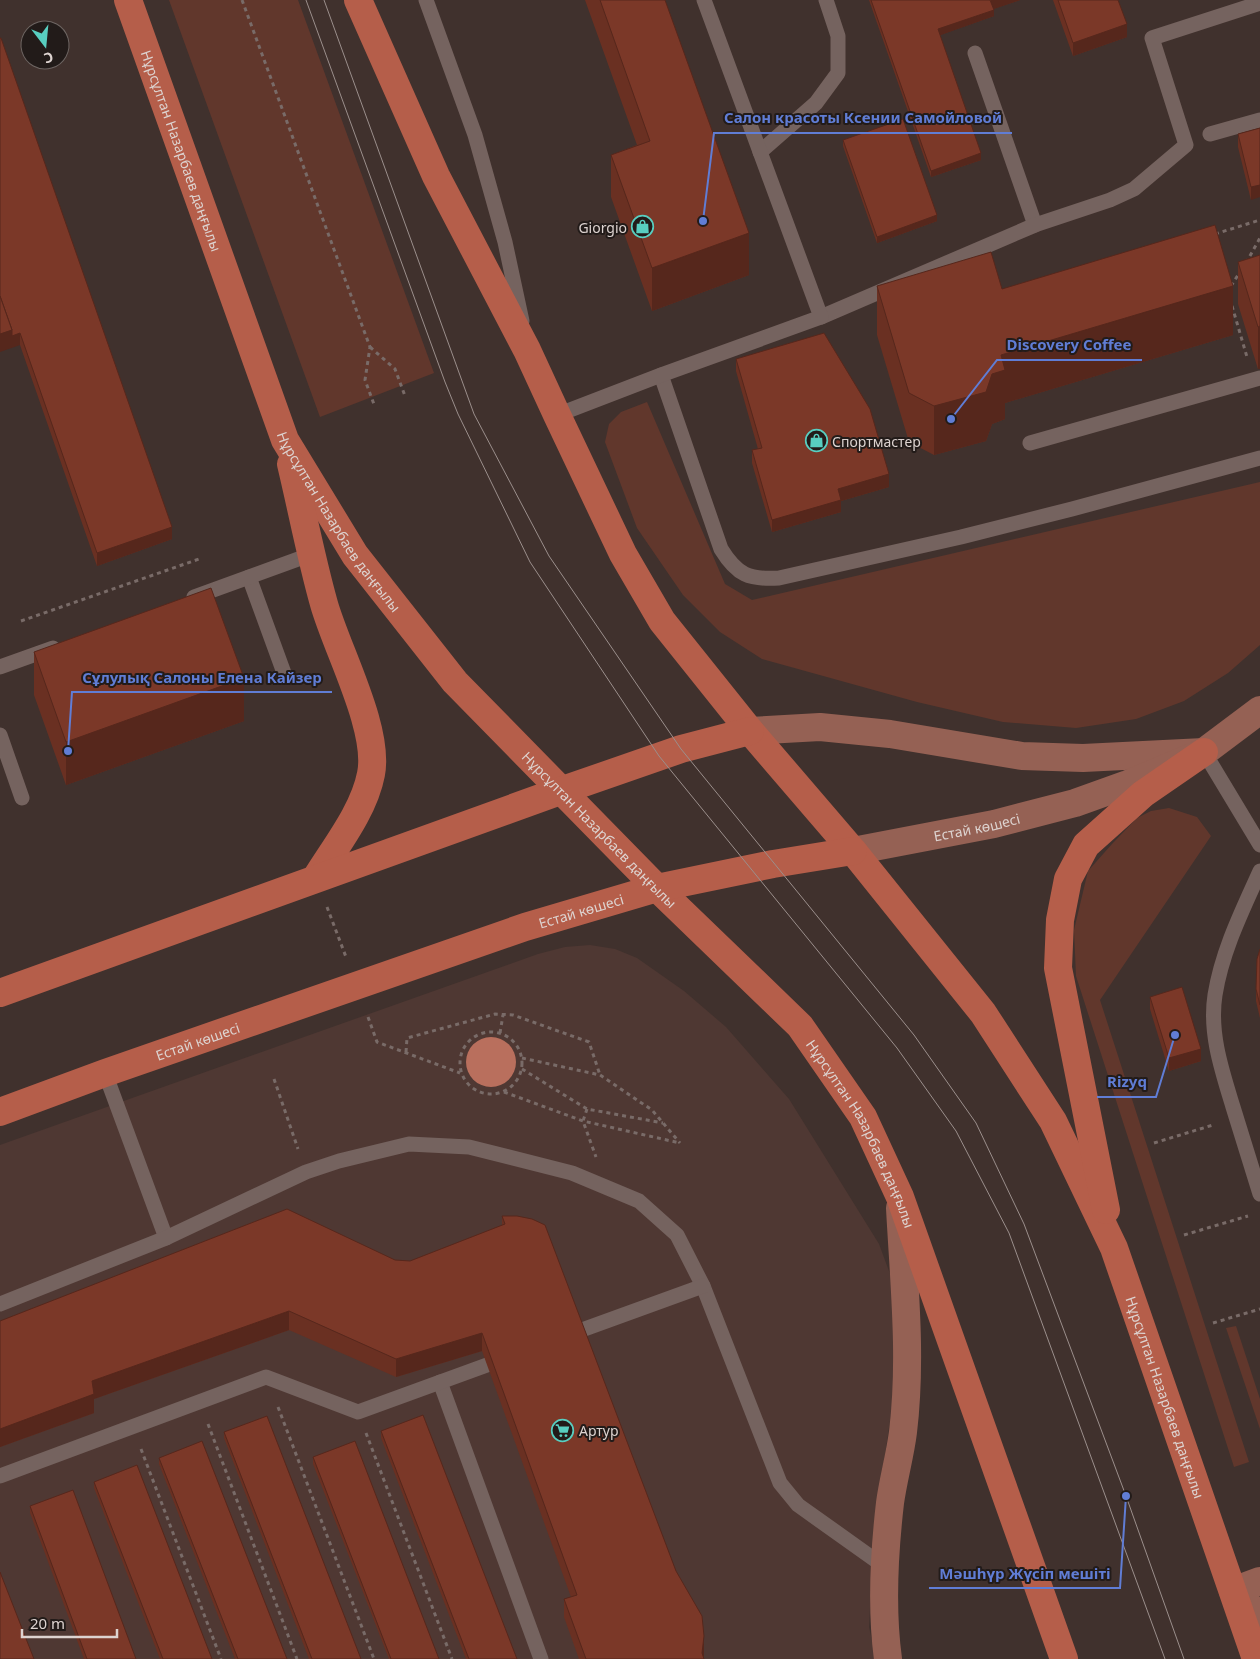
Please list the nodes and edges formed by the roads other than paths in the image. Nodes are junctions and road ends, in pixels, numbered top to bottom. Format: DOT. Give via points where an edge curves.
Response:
graph roads {
  1 [pos="128,0"];
  2 [pos="358,0"];
  3 [pos="426,0"];
  4 [pos="704,0"];
  5 [pos="826,0"];
  6 [pos="1260,3"];
  7 [pos="975,53"];
  8 [pos="1260,120"];
  9 [pos="1210,134"];
  10 [pos="760,152"];
  11 [pos="1035,225"];
  12 [pos="821,317"];
  13 [pos="527,350"];
  14 [pos="661,375"];
  15 [pos="1257,379"];
  16 [pos="556,415"];
  17 [pos="285,440"];
  18 [pos="1030,443"];
  19 [pos="1260,458"];
  20 [pos="312,554"];
  21 [pos="248,577"];
  22 [pos="177,603"];
  23 [pos="65,644"];
  24 [pos="0,667"];
  25 [pos="284,673"];
  26 [pos="1260,710"];
  27 [pos="750,731"];
  28 [pos="0,735"];
  29 [pos="1204,752"];
  30 [pos="560,791"];
  31 [pos="22,798"];
  32 [pos="1260,845"];
  33 [pos="853,852"];
  34 [pos="1260,871"];
  35 [pos="316,878"];
  36 [pos="657,888"];
  37 [pos="0,992"];
  38 [pos="105,1073"];
  39 [pos="0,1112"];
  40 [pos="1260,1194"];
  41 [pos="900,1197"];
  42 [pos="166,1238"];
  43 [pos="1114,1248"];
  44 [pos="703,1286"];
  45 [pos="0,1304"];
  46 [pos="579,1331"];
  47 [pos="487,1365"];
  48 [pos="440,1382"];
  49 [pos="0,1476"];
  50 [pos="885,1567"];
  51 [pos="1260,1581"];
  52 [pos="1233,1591"];
  53 [pos="1260,1616"];
  54 [pos="541,1659"];
  55 [pos="888,1659"];
  56 [pos="1064,1659"];
  57 [pos="1256,1659"];
  1 -- 17 [label="main road, Нұрсұлтан Назарбаев даңғылы"];
  2 -- 13 [label="main road, Нұрсұлтан Назарбаев даңғылы" via="436,176"];
  3 -- 13 [label="lane" via="475,135 505,242"];
  4 -- 10 [label="lane"];
  5 -- 10 [label="lane" via="838,36 838,73 816,103"];
  6 -- 11 [label="lane" via="1152,38 1186,145 1134,189"];
  7 -- 11 [label="lane"];
  8 -- 9 [label="lane"];
  10 -- 12 [label="lane"];
  11 -- 12 [label="lane"];
  12 -- 14 [label="lane"];
  13 -- 16 [label="main road, Нұрсұлтан Назарбаев даңғылы"];
  14 -- 16 [label="lane"];
  14 -- 19 [label="lane" via="721,549 730,563 744,575 762,579 779,578 961,537"];
  15 -- 18 [label="lane"];
  16 -- 27 [label="main road, Нұрсұлтан Назарбаев даңғылы" via="623,554 662,621"];
  17 -- 20 [label="main road"];
  17 -- 30 [label="main road, Нұрсұлтан Назарбаев даңғылы" via="355,555 455,682"];
  20 -- 21 [label="lane"];
  20 -- 35 [label="main road" via="324,604 367,726 372,751 371,774 364,797"];
  21 -- 22 [label="lane"];
  21 -- 25 [label="lane"];
  23 -- 24 [label="lane"];
  26 -- 29 [label="main road, Естай көшесі"];
  27 -- 29 [label="main road" via="820,727 890,734 1022,756 1082,758"];
  27 -- 30 [label="main road" via="681,749"];
  27 -- 33 [label="main road, Нұрсұлтан Назарбаев даңғылы"];
  28 -- 31 [label="lane"];
  29 -- 32 [label="lane"];
  29 -- 33 [label="main road, Естай көшесі" via="1128,784 1047,811"];
  29 -- 43 [label="main road" via="1143,794 1086,845 1068,879 1060,920 1058,968"];
  30 -- 35 [label="main road"];
  30 -- 36 [label="main road, Нұрсұлтан Назарбаев даңғылы"];
  33 -- 36 [label="main road, Естай көшесі" via="773,864"];
  33 -- 43 [label="main road, Нұрсұлтан Назарбаев даңғылы" via="983,1013 1053,1121"];
  34 -- 40 [label="lane" via="1221,962 1214,998 1218,1060"];
  35 -- 37 [label="main road"];
  36 -- 38 [label="main road, Естай көшесі" via="525,928"];
  36 -- 41 [label="main road, Нұрсұлтан Назарбаев даңғылы" via="800,1026 863,1117"];
  38 -- 39 [label="main road, Естай көшесі"];
  38 -- 42 [label="lane"];
  41 -- 50 [label="main road" via="908,1361 903,1432 890,1503"];
  41 -- 56 [label="main road, Нұрсұлтан Назарбаев даңғылы"];
  42 -- 44 [label="lane" via="306,1172 339,1161 408,1144 469,1148 572,1173 639,1202 677,1235"];
  42 -- 45 [label="lane"];
  43 -- 52 [label="main road, Нұрсұлтан Назарбаев даңғылы"];
  44 -- 46 [label="lane"];
  44 -- 50 [label="lane" via="780,1483 798,1505"];
  47 -- 48 [label="lane"];
  48 -- 49 [label="lane" via="358,1412 266,1377"];
  48 -- 54 [label="lane"];
  50 -- 55 [label="main road"];
  51 -- 52 [label="main road"];
  52 -- 53 [label="main road"];
  52 -- 57 [label="main road, Нұрсұлтан Назарбаев даңғылы"];
}
